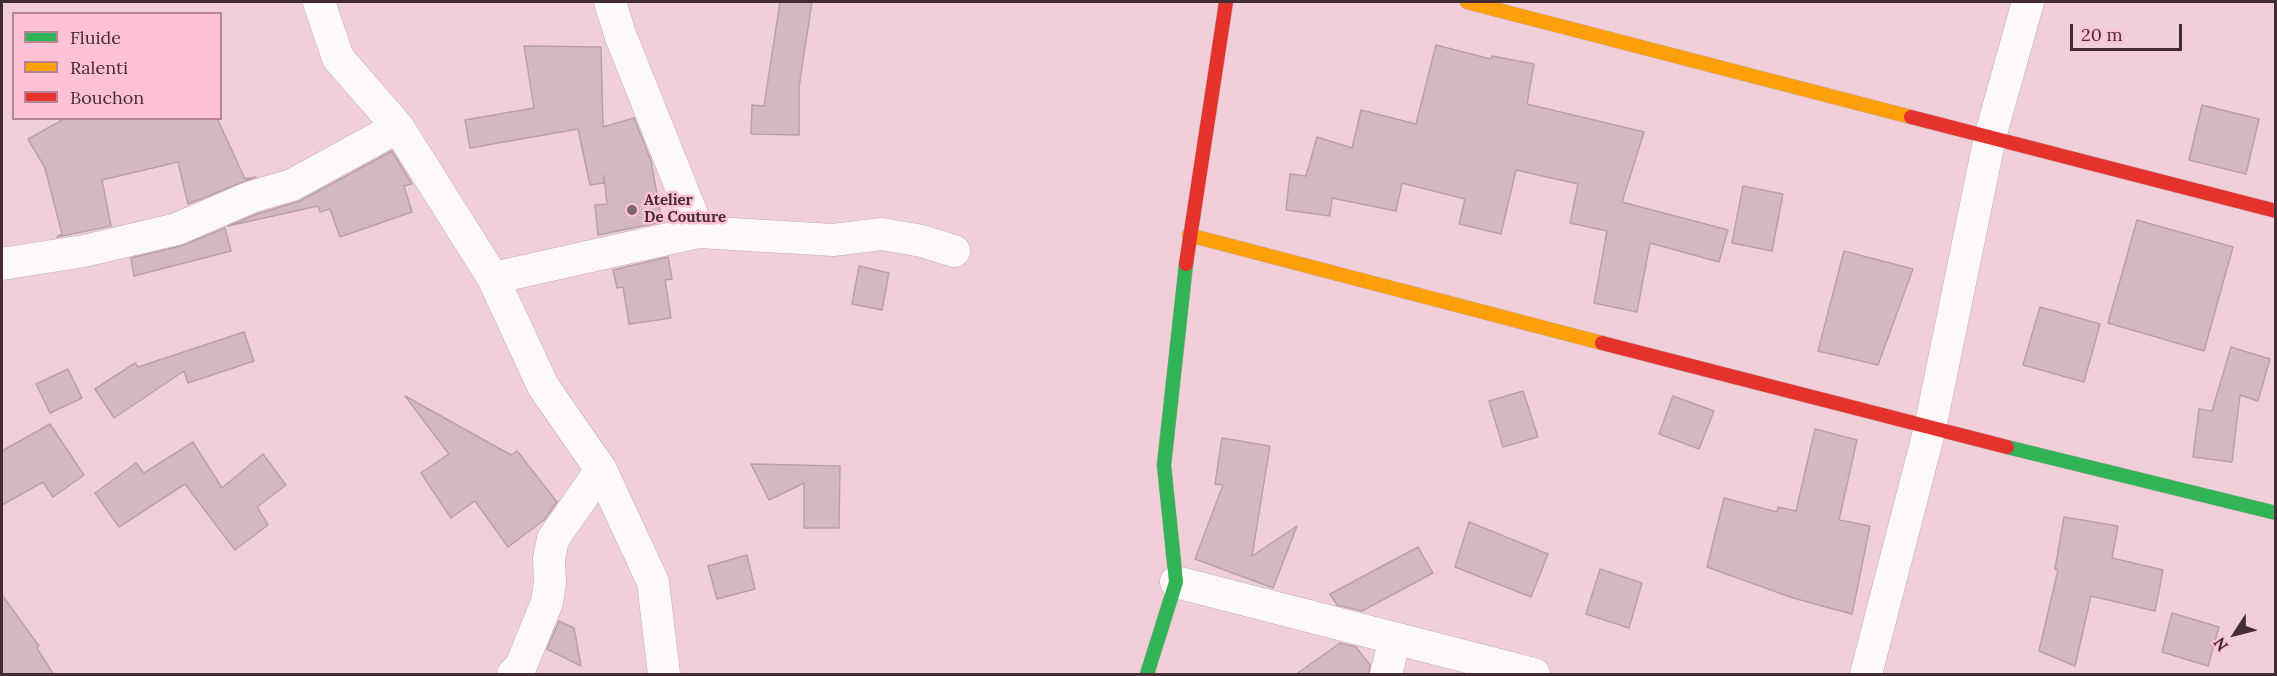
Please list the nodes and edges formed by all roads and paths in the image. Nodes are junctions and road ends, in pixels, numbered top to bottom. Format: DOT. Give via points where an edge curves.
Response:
graph roads {
  1 [pos="319,2"];
  2 [pos="610,2"];
  3 [pos="1226,2"];
  4 [pos="1467,2"];
  5 [pos="2028,2"];
  6 [pos="398,127"];
  7 [pos="1990,137"];
  8 [pos="2276,211"];
  9 [pos="699,232"];
  10 [pos="1189,235"];
  11 [pos="954,251"];
  12 [pos="2,264"];
  13 [pos="493,278"];
  14 [pos="1930,428"];
  15 [pos="601,470"];
  16 [pos="2276,513"];
  17 [pos="1176,582"];
  18 [pos="1395,639"];
  19 [pos="513,675"];
  20 [pos="664,675"];
  21 [pos="1148,675"];
  22 [pos="1386,675"];
  23 [pos="1534,675"];
  24 [pos="1866,675"];
  1 -- 6 [label="street" via="338,58"];
  2 -- 9 [label="street"];
  3 -- 10 [label="street"];
  4 -- 7 [label="street"];
  5 -- 7 [label="street"];
  6 -- 12 [label="street" via="292,185 251,197 177,229 84,251"];
  6 -- 13 [label="street"];
  7 -- 8 [label="street"];
  7 -- 14 [label="street"];
  9 -- 11 [label="street" via="833,240 882,234"];
  9 -- 13 [label="street"];
  10 -- 14 [label="street"];
  10 -- 17 [label="street" via="1164,465"];
  13 -- 15 [label="street" via="543,386"];
  14 -- 16 [label="street"];
  14 -- 24 [label="street"];
  15 -- 19 [label="street" via="553,539 547,602 521,666"];
  15 -- 20 [label="street" via="653,582"];
  17 -- 18 [label="street"];
  17 -- 21 [label="street"];
  18 -- 22 [label="street"];
  18 -- 23 [label="street"];
}
